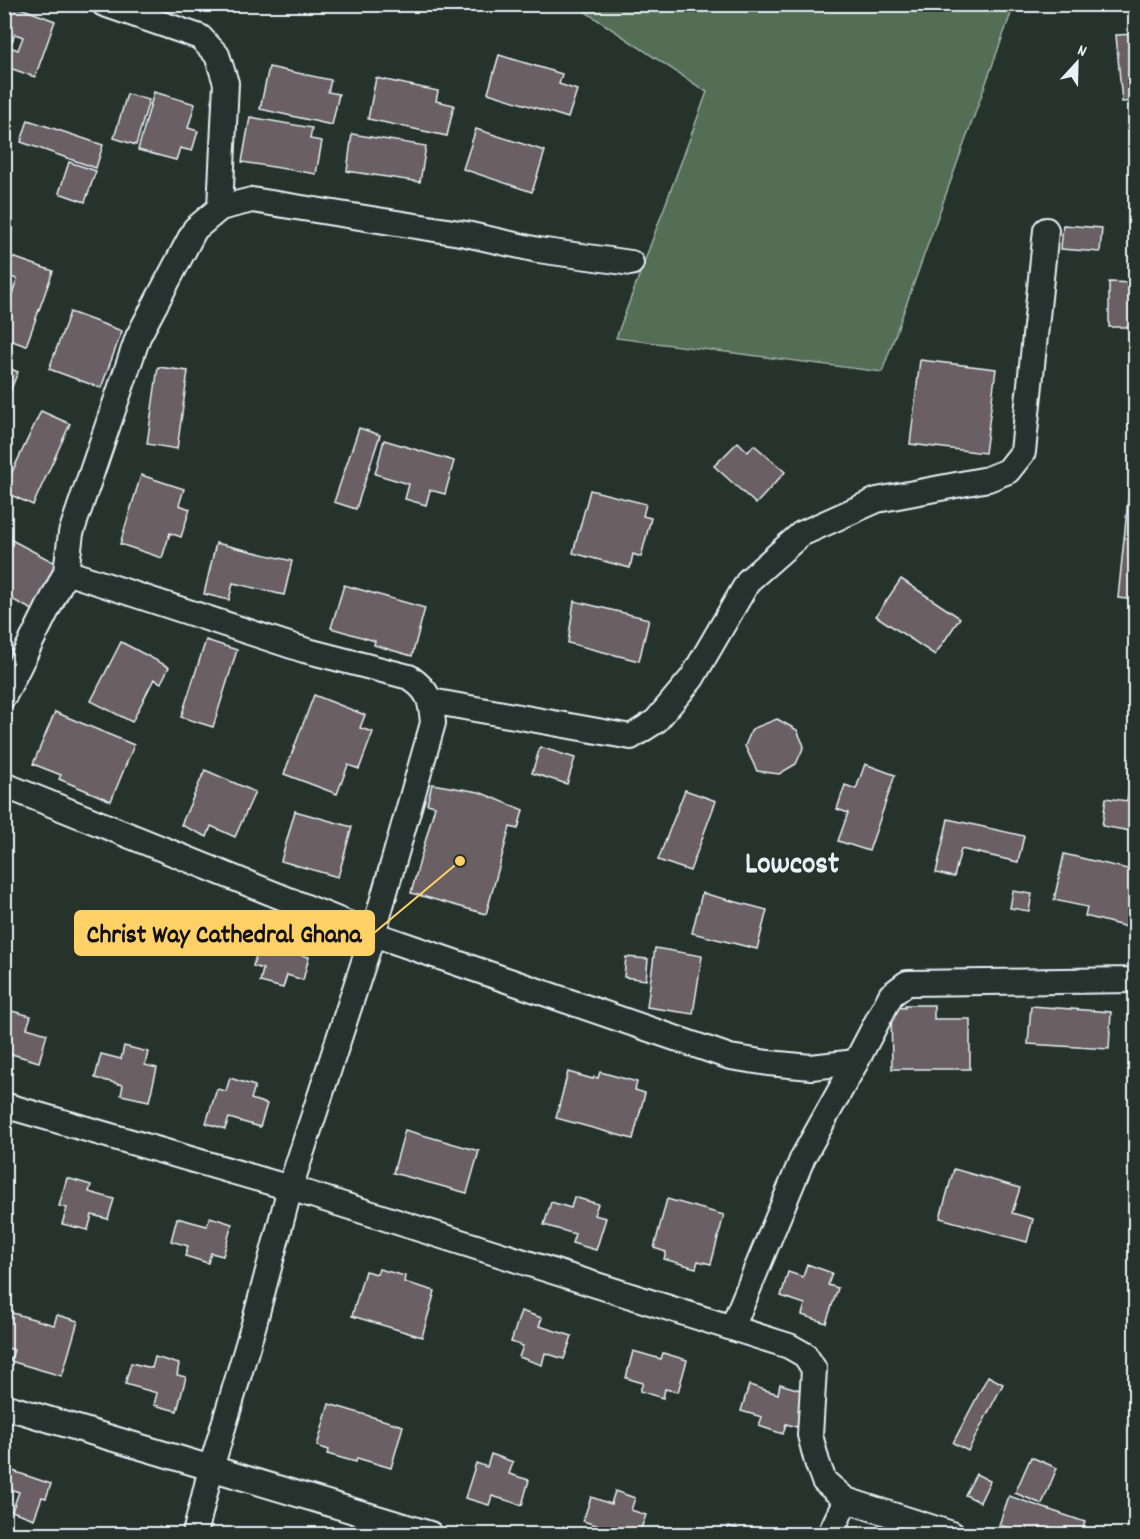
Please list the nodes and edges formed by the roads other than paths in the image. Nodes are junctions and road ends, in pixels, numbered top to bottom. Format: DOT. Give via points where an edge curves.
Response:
graph roads {
  1 [pos="104,4"];
  2 [pos="220,208"];
  3 [pos="1046,230"];
  4 [pos="631,263"];
  5 [pos="66,572"];
  6 [pos="4,696"];
  7 [pos="431,701"];
  8 [pos="4,785"];
  9 [pos="374,934"];
  10 [pos="1136,977"];
  11 [pos="856,1062"];
  12 [pos="4,1105"];
  13 [pos="290,1188"];
  14 [pos="732,1328"];
  15 [pos="4,1406"];
  16 [pos="211,1468"];
  17 [pos="846,1500"];
  18 [pos="195,1534"];
  19 [pos="430,1534"];
  20 [pos="830,1534"];
  21 [pos="952,1534"];
  1 -- 2 [label="street" via="200,37 217,54 226,82"];
  2 -- 4 [label="street" via="252,200"];
  2 -- 5 [label="street" via="195,229 138,337 71,533"];
  3 -- 7 [label="street" via="1023,452 1008,471 988,479 877,500 801,534 749,580 692,678 656,721 631,737"];
  5 -- 6 [label="street"];
  5 -- 7 [label="street" via="304,650 409,677 423,687"];
  7 -- 9 [label="street" via="433,723"];
  8 -- 9 [label="street"];
  9 -- 11 [label="street" via="730,1057 811,1067"];
  9 -- 13 [label="street"];
  10 -- 11 [label="street" via="907,983 891,995"];
  11 -- 14 [label="street" via="803,1157"];
  12 -- 13 [label="street"];
  13 -- 14 [label="street"];
  13 -- 16 [label="street"];
  14 -- 17 [label="street" via="805,1355 814,1369 810,1435 817,1462 824,1481"];
  15 -- 16 [label="street"];
  16 -- 18 [label="street"];
  16 -- 19 [label="street"];
  17 -- 20 [label="street"];
  17 -- 21 [label="street"];
}
